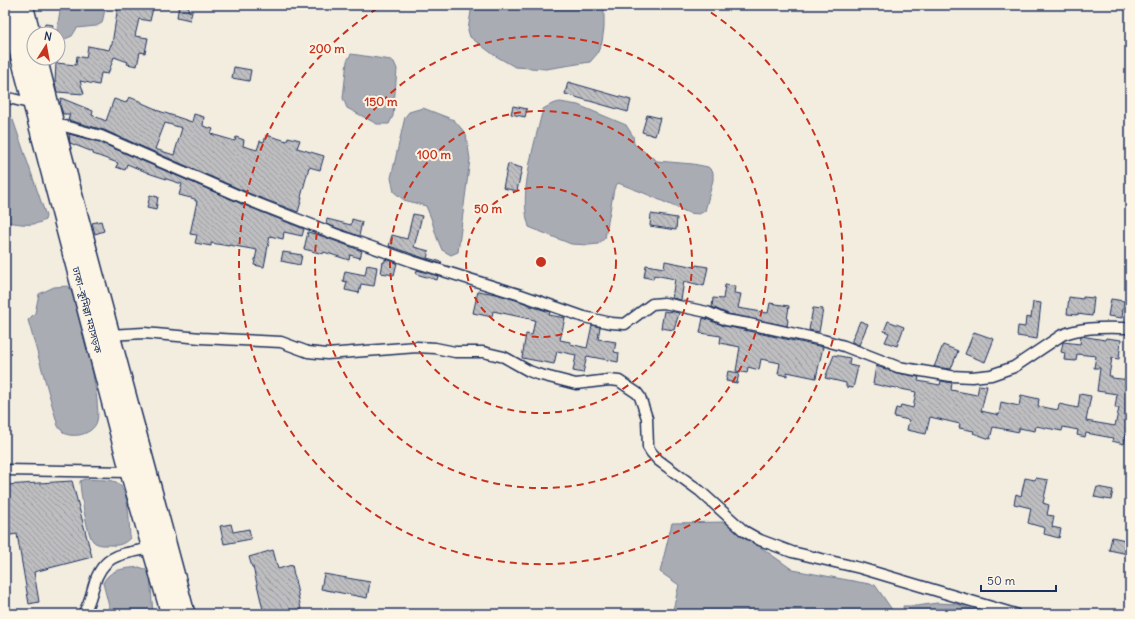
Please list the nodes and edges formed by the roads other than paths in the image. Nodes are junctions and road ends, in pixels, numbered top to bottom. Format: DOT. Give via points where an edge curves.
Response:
graph roads {
  1 [pos="7,5"];
  2 [pos="23,5"];
  3 [pos="28,26"];
  4 [pos="39,66"];
  5 [pos="5,97"];
  6 [pos="33,104"];
  7 [pos="53,123"];
  8 [pos="1130,328"];
  9 [pos="109,335"];
  10 [pos="5,470"];
  11 [pos="130,472"];
  12 [pos="152,548"];
  13 [pos="83,614"];
  14 [pos="171,614"];
  15 [pos="185,614"];
  16 [pos="1015,614"];
  1 -- 6 [label="highway, ঢাকা–কুমিল্লা মহাসড়ক"];
  2 -- 3 [label="highway"];
  4 -- 7 [label="highway, ঢাকা–কুমিল্লা মহাসড়ক"];
  5 -- 6 [label="street"];
  6 -- 11 [label="highway, ঢাকা–কুমিল্লা মহাসড়ক"];
  7 -- 8 [label="street" via="101,136 251,202 349,238 584,317 611,323 625,324 652,304 664,303 707,312 726,320 823,340 898,367 972,377 991,375 1014,368 1071,331"];
  7 -- 9 [label="highway, ঢাকা–কুমিল্লা মহাসড়ক"];
  9 -- 15 [label="highway, ঢাকা–কুমিল্লা মহাসড়ক"];
  9 -- 16 [label="street" via="144,333 281,342 308,352 327,354 417,347 455,352 483,352 504,357 537,374 576,384 619,381 640,396 647,418 648,446 651,452 744,531 792,552 860,568"];
  10 -- 11 [label="street"];
  11 -- 12 [label="highway, ঢাকা–কুমিল্লা মহাসড়ক"];
  12 -- 13 [label="street" via="112,557 104,564 96,577 89,604"];
  12 -- 14 [label="highway, ঢাকা–কুমিল্লা মহাসড়ক"];
}
